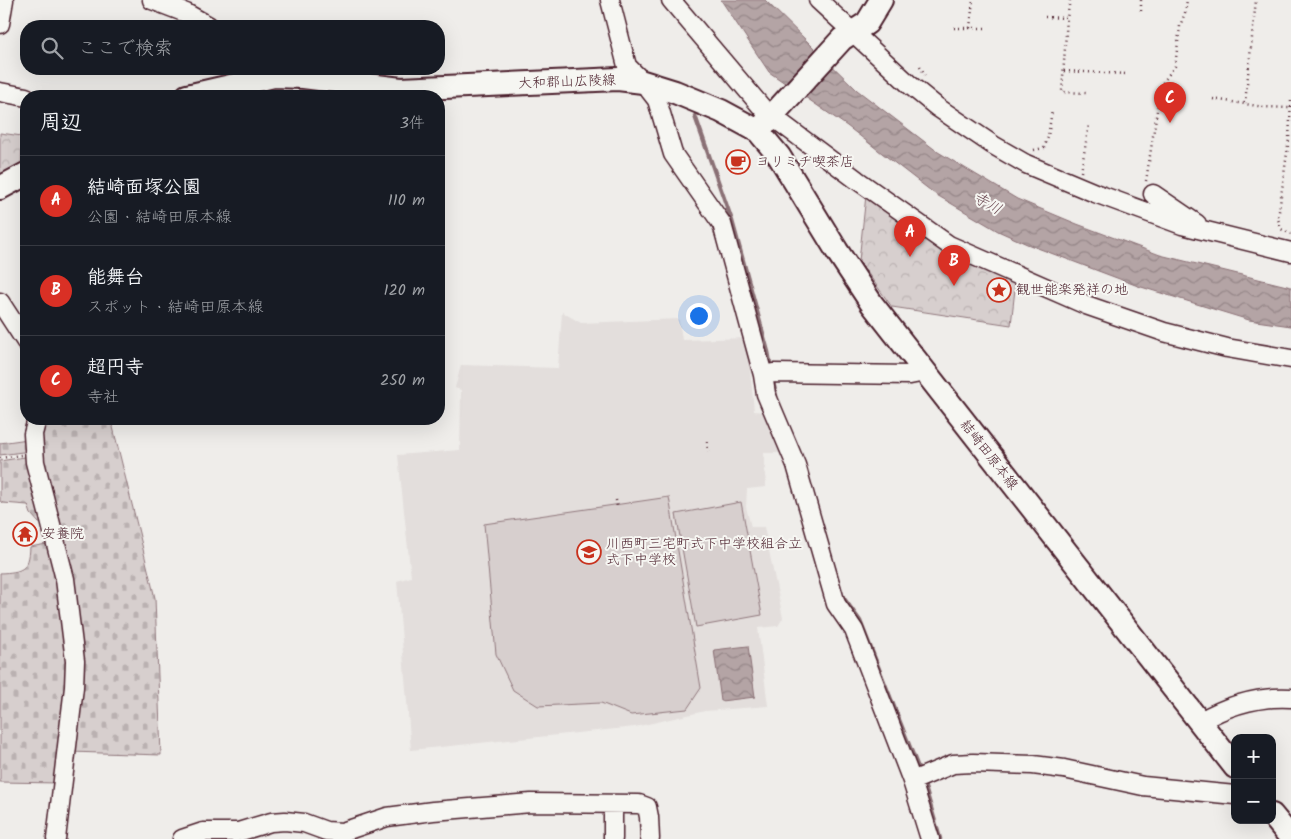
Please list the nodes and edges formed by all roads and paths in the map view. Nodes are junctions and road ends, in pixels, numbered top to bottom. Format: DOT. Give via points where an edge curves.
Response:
graph roads {
  1 [pos="4,0"];
  2 [pos="152,0"];
  3 [pos="610,0"];
  4 [pos="672,0"];
  5 [pos="818,0"];
  6 [pos="881,0"];
  7 [pos="973,0"];
  8 [pos="1070,0"];
  9 [pos="1141,0"];
  10 [pos="1187,0"];
  11 [pos="1256,0"];
  12 [pos="1140,11"];
  13 [pos="1045,17"];
  14 [pos="1067,18"];
  15 [pos="198,20"];
  16 [pos="0,22"];
  17 [pos="954,28"];
  18 [pos="970,28"];
  19 [pos="986,28"];
  20 [pos="848,36"];
  21 [pos="1064,71"];
  22 [pos="1127,74"];
  23 [pos="260,75"];
  24 [pos="290,75"];
  25 [pos="643,82"];
  26 [pos="208,90"];
  27 [pos="0,92"];
  28 [pos="1086,93"];
  29 [pos="20,96"];
  30 [pos="1212,99"];
  31 [pos="1291,101"];
  32 [pos="1245,103"];
  33 [pos="1290,108"];
  34 [pos="1052,110"];
  35 [pos="769,118"];
  36 [pos="1089,124"];
  37 [pos="1029,149"];
  38 [pos="20,177"];
  39 [pos="1077,186"];
  40 [pos="0,188"];
  41 [pos="1154,194"];
  42 [pos="1205,231"];
  43 [pos="1291,234"];
  44 [pos="1291,252"];
  45 [pos="0,302"];
  46 [pos="20,333"];
  47 [pos="1291,359"];
  48 [pos="925,372"];
  49 [pos="763,375"];
  50 [pos="35,425"];
  51 [pos="707,442"];
  52 [pos="708,452"];
  53 [pos="35,453"];
  54 [pos="0,458"];
  55 [pos="616,500"];
  56 [pos="617,508"];
  57 [pos="1291,698"];
  58 [pos="1199,722"];
  59 [pos="1231,762"];
  60 [pos="912,781"];
  61 [pos="1231,795"];
  62 [pos="613,804"];
  63 [pos="1276,820"];
  64 [pos="1291,838"];
  65 [pos="56,839"];
  66 [pos="182,839"];
  67 [pos="613,839"];
  68 [pos="650,839"];
  69 [pos="930,839"];
  1 -- 16 [label="street"];
  2 -- 15 [label="street"];
  3 -- 25 [label="street" via="627,66"];
  4 -- 35 [label="street"];
  5 -- 20 [label="street"];
  6 -- 20 [label="main road" via="866,23"];
  7 -- 18 [label="path"];
  8 -- 14 [label="path"];
  9 -- 12 [label="path"];
  10 -- 41 [label="path" via="1175,66 1161,85 1144,187"];
  11 -- 32 [label="path"];
  13 -- 14 [label="path"];
  14 -- 21 [label="path"];
  17 -- 18 [label="path"];
  18 -- 19 [label="path"];
  20 -- 35 [label="main road"];
  20 -- 39 [label="street" via="961,124 1026,164"];
  21 -- 22 [label="path"];
  21 -- 28 [label="path" via="1062,92"];
  23 -- 26 [label="main road, 大和郡山広陵線"];
  24 -- 25 [label="main road, 大和郡山広陵線" via="401,89 618,79"];
  25 -- 35 [label="main road, 大和郡山広陵線" via="721,111"];
  25 -- 49 [label="street" via="657,100 673,154 722,224"];
  27 -- 29 [label="street"];
  30 -- 32 [label="path"];
  31 -- 33 [label="path"];
  32 -- 33 [label="path"];
  33 -- 43 [label="path" via="1290,138 1278,219 1281,229"];
  34 -- 37 [label="path" via="1044,148"];
  35 -- 47 [label="street" via="782,123 949,245 1086,305 1164,332 1227,348"];
  35 -- 48 [label="main road, 結崎田原本線" via="779,156 837,251 872,304"];
  36 -- 39 [label="path"];
  38 -- 40 [label="main road"];
  39 -- 42 [label="street"];
  41 -- 42 [label="street"];
  42 -- 44 [label="street"];
  45 -- 46 [label="street"];
  48 -- 49 [label="street" via="910,375"];
  48 -- 58 [label="main road, 結崎田原本線"];
  49 -- 60 [label="street" via="766,394 796,465 836,604 854,630"];
  50 -- 53 [label="street"];
  51 -- 52 [label="path"];
  53 -- 54 [label="path"];
  53 -- 65 [label="street" via="65,579 75,661"];
  55 -- 56 [label="path"];
  57 -- 58 [label="street" via="1272,696 1238,704"];
  58 -- 59 [label="main road, 結崎田原本線"];
  60 -- 61 [label="street" via="953,764 1033,765 1143,786"];
  60 -- 69 [label="street"];
  62 -- 66 [label="street" via="531,803 433,811 387,817 342,832 304,823 271,822 238,832 203,832"];
  62 -- 67 [label="street"];
  62 -- 68 [label="street" via="647,807"];
  63 -- 64 [label="main road"];
}
